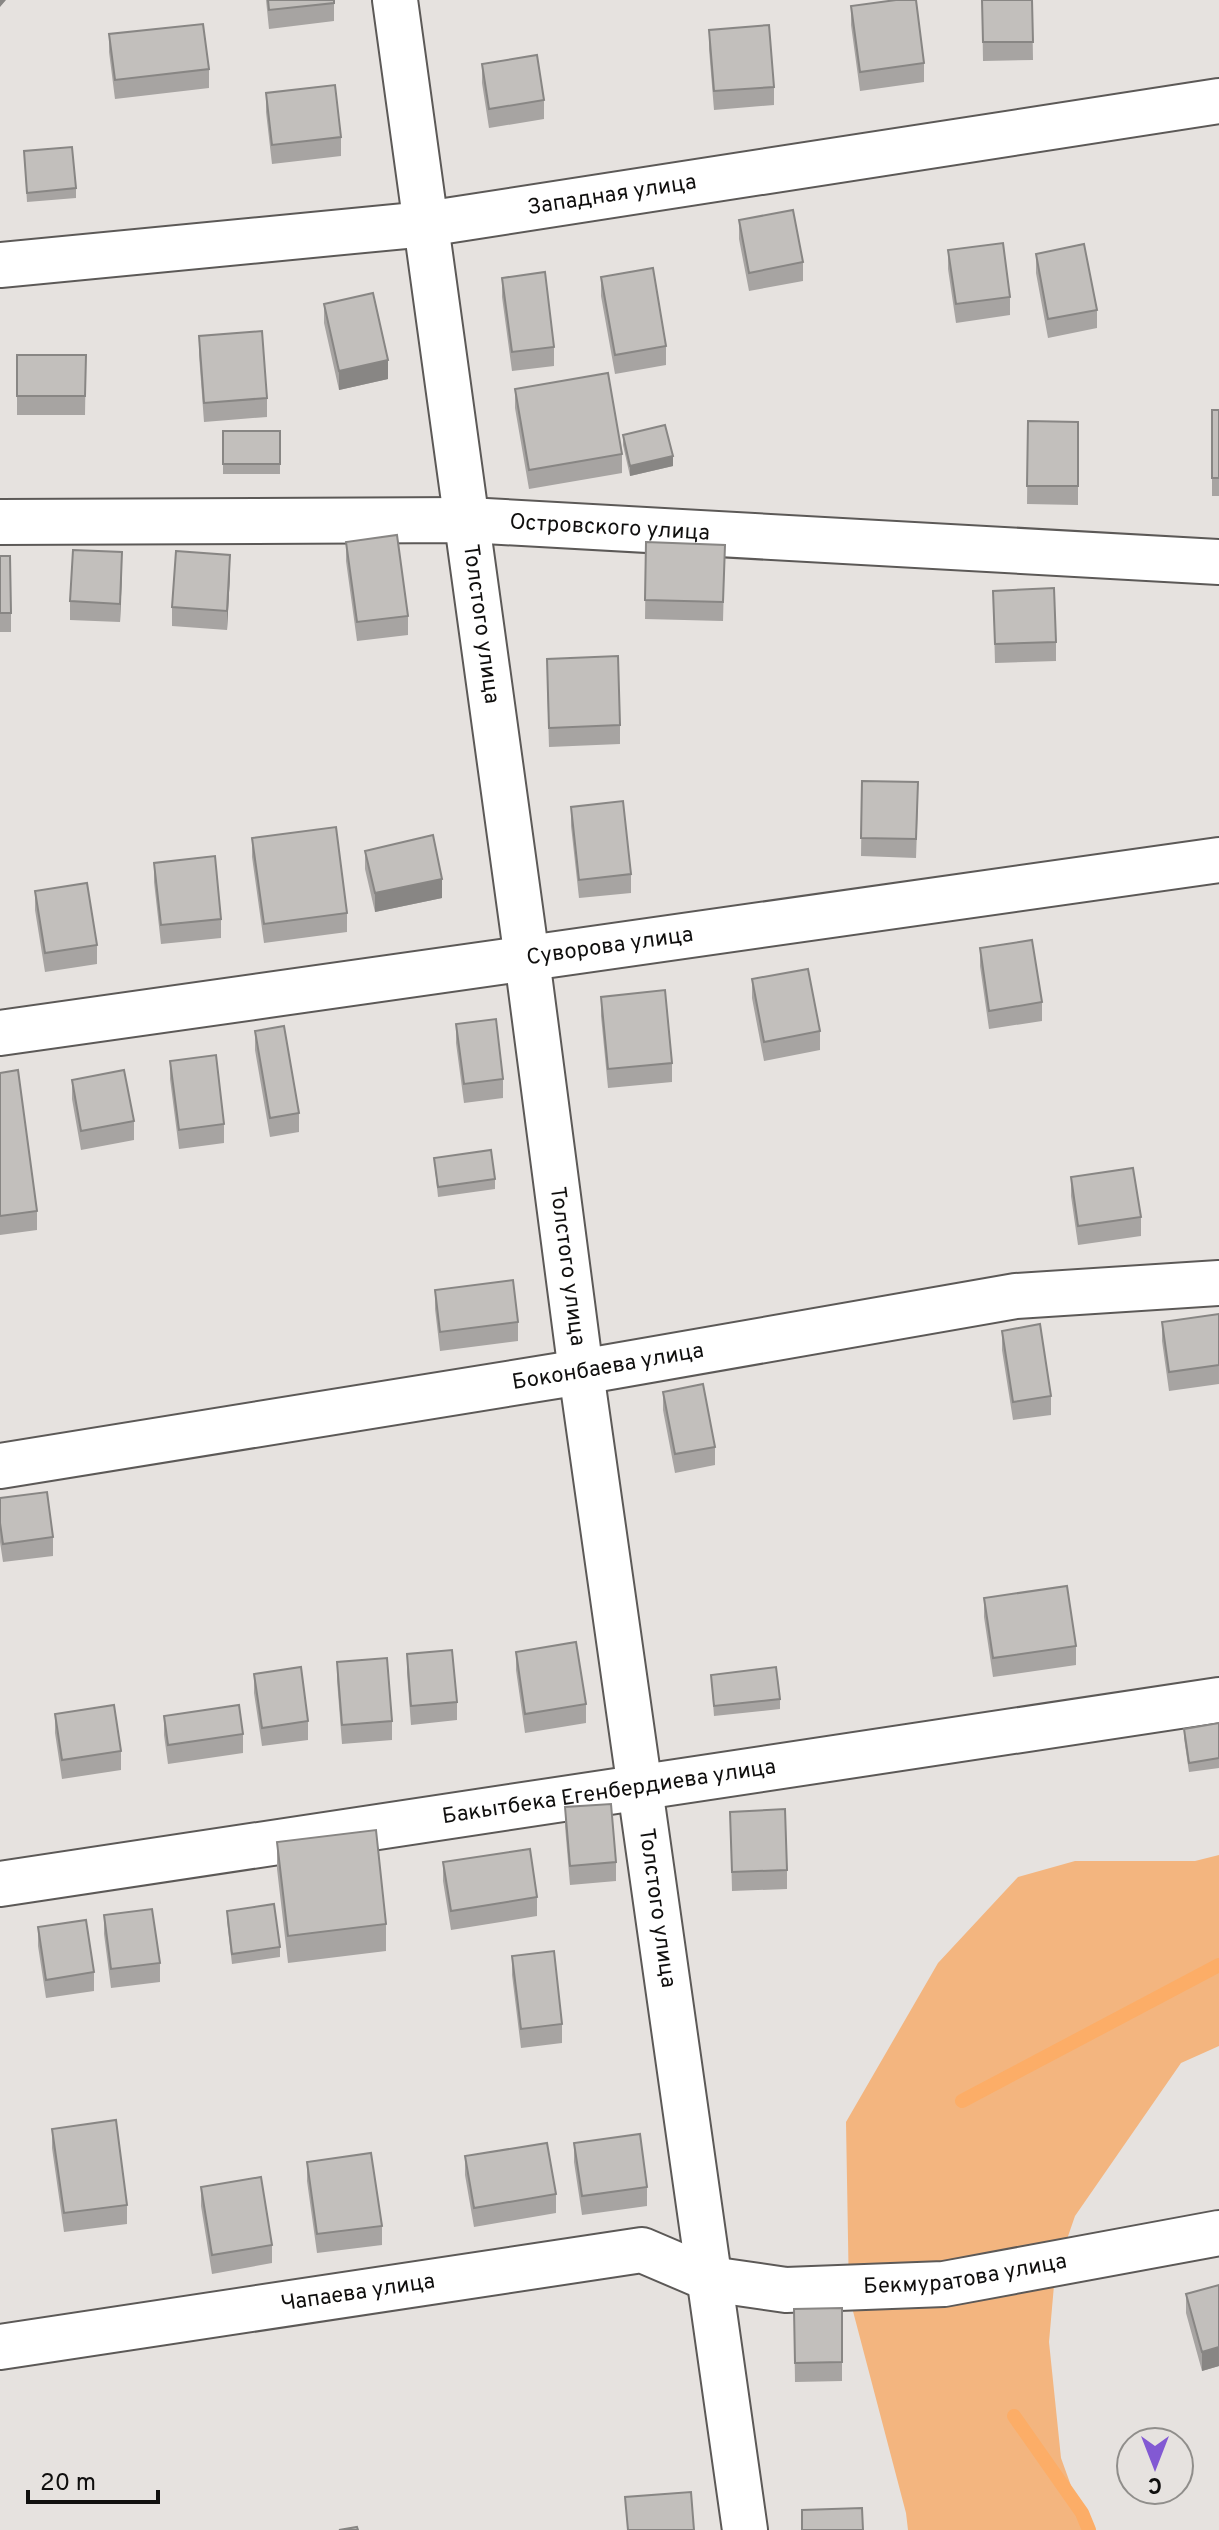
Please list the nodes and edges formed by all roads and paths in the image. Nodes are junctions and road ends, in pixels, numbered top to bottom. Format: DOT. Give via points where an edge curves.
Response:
graph roads {
  1 [pos="395,0"];
  2 [pos="1219,101"];
  3 [pos="426,224"];
  4 [pos="0,265"];
  5 [pos="467,520"];
  6 [pos="0,522"];
  7 [pos="1219,562"];
  8 [pos="1219,860"];
  9 [pos="527,959"];
  10 [pos="0,1033"];
  11 [pos="1219,1283"];
  12 [pos="581,1372"];
  13 [pos="0,1466"];
  14 [pos="1219,1700"];
  15 [pos="642,1788"];
  16 [pos="0,1884"];
  17 [pos="1219,2233"];
  18 [pos="710,2279"];
  19 [pos="0,2347"];
  20 [pos="745,2530"];
  1 -- 3 [label="street, Толстого улица"];
  2 -- 3 [label="street, Западная улица"];
  3 -- 4 [label="street, Западная улица"];
  3 -- 5 [label="street, Толстого улица"];
  5 -- 6 [label="street, Островского улица"];
  5 -- 7 [label="street, Островского улица"];
  5 -- 9 [label="street, Толстого улица"];
  8 -- 9 [label="street, Суворова улица"];
  9 -- 10 [label="street, Суворова улица"];
  9 -- 12 [label="street, Толстого улица"];
  11 -- 12 [label="street, Боконбаева улица" via="1016,1296"];
  12 -- 13 [label="street, Боконбаева улица"];
  12 -- 15 [label="street, Толстого улица"];
  14 -- 15 [label="street, Бакытбека Егенбердиева улица"];
  15 -- 16 [label="street, Бакытбека Егенбердиева улица"];
  15 -- 18 [label="street, Толстого улица"];
  17 -- 18 [label="street, Бекмуратова улица" via="944,2284 786,2290"];
  18 -- 19 [label="street, Чапаева улица" via="642,2250"];
  18 -- 20 [label="street, Толстого улица"];
}
